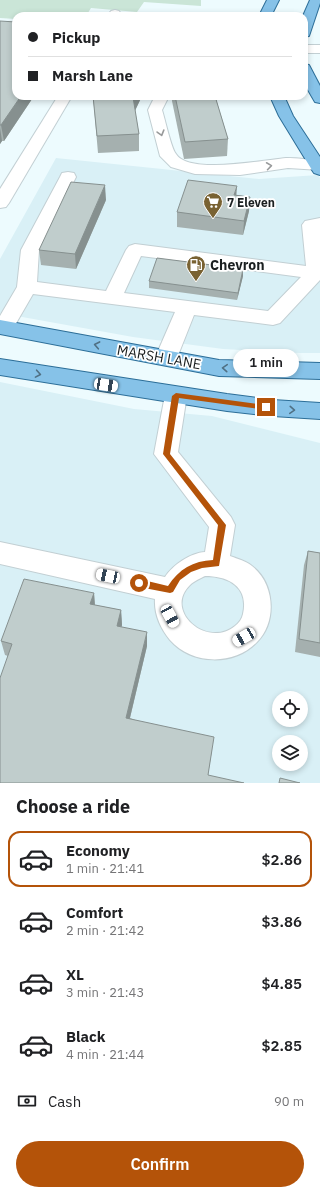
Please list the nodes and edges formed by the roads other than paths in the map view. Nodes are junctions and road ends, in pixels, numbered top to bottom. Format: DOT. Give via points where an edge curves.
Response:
graph roads {
  1 [pos="273,0"];
  2 [pos="316,0"];
  3 [pos="268,12"];
  4 [pos="308,20"];
  5 [pos="308,49"];
  6 [pos="320,49"];
  7 [pos="308,78"];
  8 [pos="320,99"];
  9 [pos="63,100"];
  10 [pos="160,100"];
  11 [pos="279,100"];
  12 [pos="319,168"];
  13 [pos="68,177"];
  14 [pos="0,203"];
  15 [pos="320,223"];
  16 [pos="316,273"];
  17 [pos="27,287"];
  18 [pos="112,298"];
  19 [pos="187,308"];
  20 [pos="2,327"];
  21 [pos="166,358"];
  22 [pos="0,368"];
  23 [pos="320,371"];
  24 [pos="176,396"];
  25 [pos="320,411"];
  26 [pos="0,553"];
  27 [pos="216,564"];
  28 [pos="170,590"];
  1 -- 3 [label="main road"];
  2 -- 4 [label="main road"];
  5 -- 6 [label="lane"];
  7 -- 8 [label="main road"];
  9 -- 14 [label="lane"];
  10 -- 12 [label="lane, one-way" via="155,110 168,156 177,164 195,169 240,170 288,163"];
  11 -- 12 [label="main road"];
  13 -- 17 [label="lane" via="30,250"];
  15 -- 16 [label="lane" via="311,225"];
  16 -- 18 [label="lane" via="134,250"];
  16 -- 19 [label="lane" via="273,318"];
  17 -- 18 [label="lane"];
  17 -- 20 [label="lane"];
  18 -- 19 [label="lane"];
  19 -- 21 [label="lane"];
  21 -- 20 [label="main road, MARSH LANE, one-way"];
  23 -- 21 [label="main road, MARSH LANE, one-way" via="219,368"];
  22 -- 24 [label="main road, one-way"];
  24 -- 25 [label="main road, one-way" via="292,411"];
  24 -- 27 [label="lane" via="166,454 222,525"];
  26 -- 28 [label="lane"];
  27 -- 28 [label="lane" via="202,564 188,569 177,578"];
  27 -- 28 [label="lane" via="230,567 243,575 258,599 258,613 253,626 244,637 232,644 217,647 201,645 188,639 170,616 167,603"];
}
